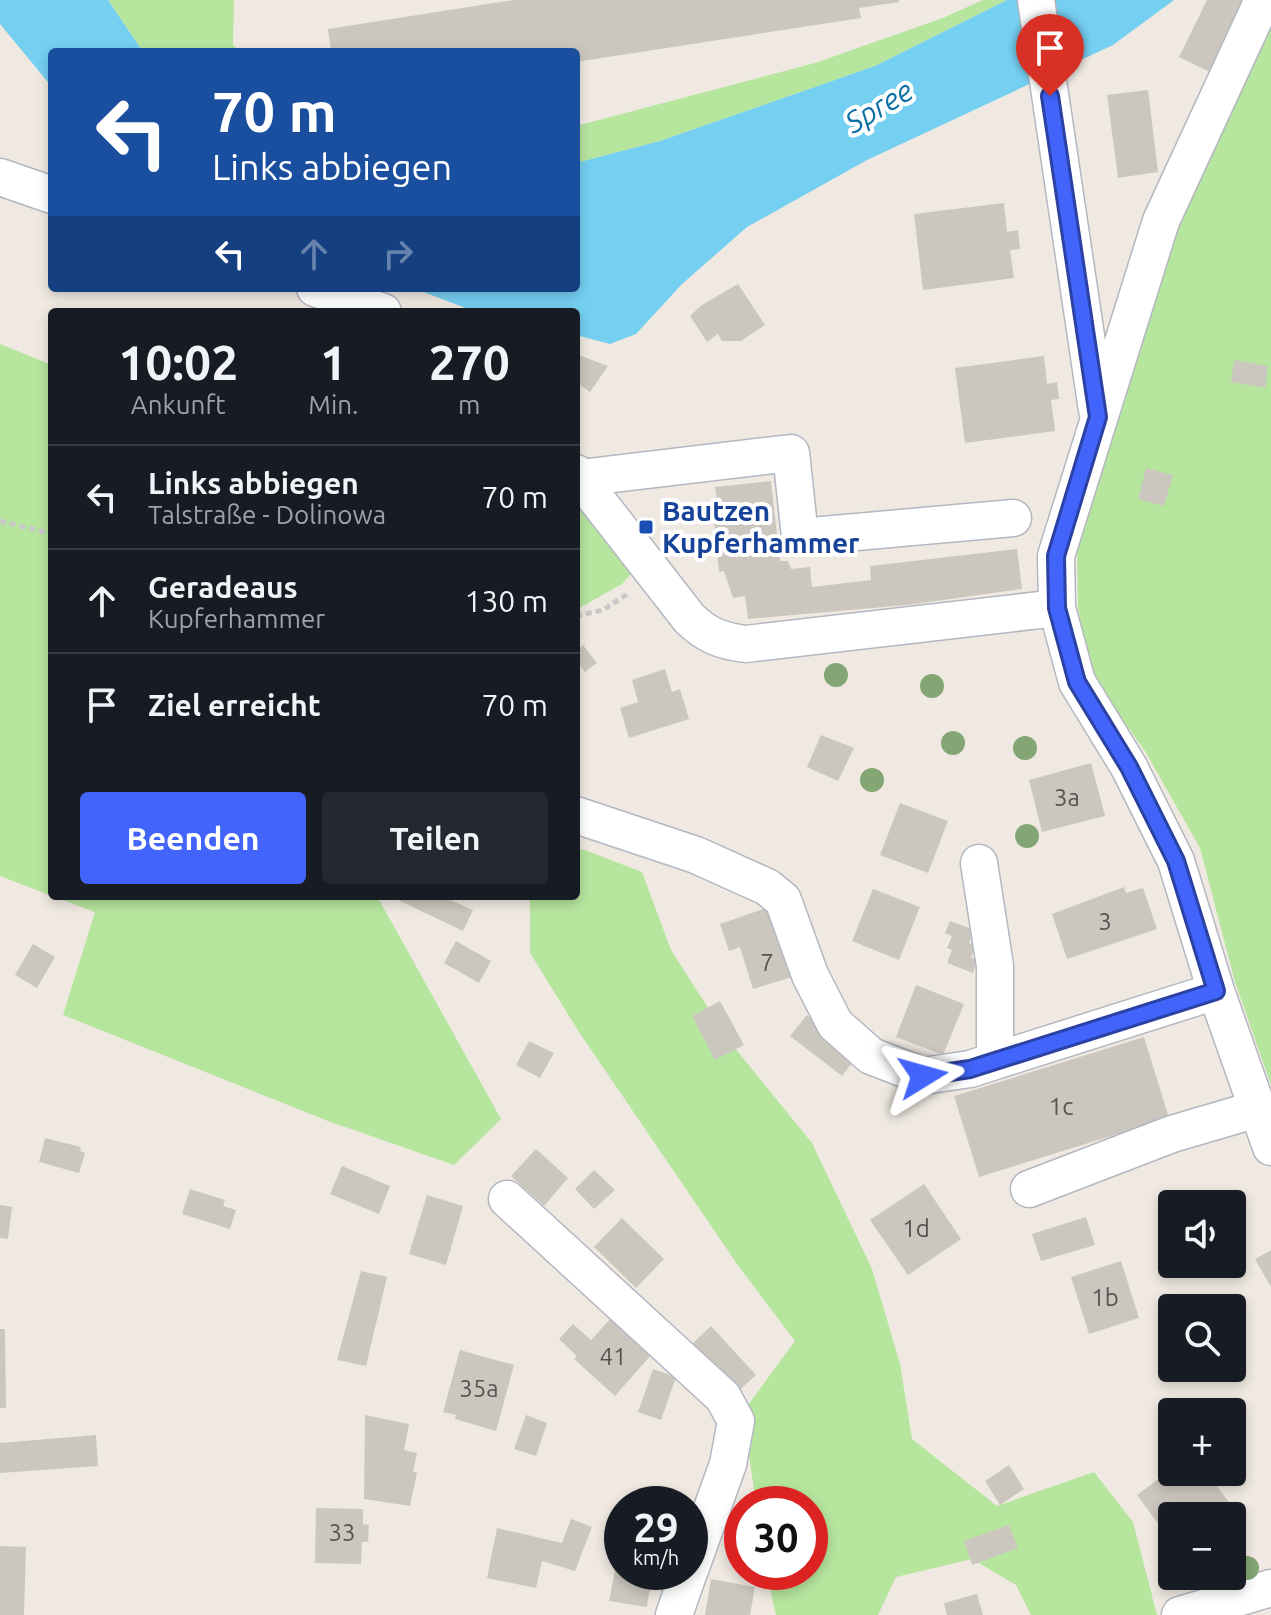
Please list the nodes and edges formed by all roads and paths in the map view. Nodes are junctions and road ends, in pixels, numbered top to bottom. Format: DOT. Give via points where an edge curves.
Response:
graph roads {
  1 [pos="1036,0"];
  2 [pos="1263,0"];
  3 [pos="0,177"];
  4 [pos="48,194"];
  5 [pos="326,292"];
  6 [pos="372,308"];
  7 [pos="1098,417"];
  8 [pos="580,476"];
  9 [pos="580,478"];
  10 [pos="1013,518"];
  11 [pos="0,521"];
  12 [pos="48,533"];
  13 [pos="654,571"];
  14 [pos="1057,608"];
  15 [pos="580,615"];
  16 [pos="580,816"];
  17 [pos="979,863"];
  18 [pos="1216,991"];
  19 [pos="995,1061"];
  20 [pos="1257,1109"];
  21 [pos="1271,1147"];
  22 [pos="1029,1189"];
  23 [pos="507,1199"];
  24 [pos="708,1520"];
  25 [pos="1271,1588"];
  26 [pos="683,1590"];
  27 [pos="674,1615"];
  28 [pos="1180,1615"];
  1 -- 7 [label="street"];
  2 -- 7 [label="street" via="1161,221"];
  3 -- 4 [label="street"];
  5 -- 6 [label="street"];
  7 -- 14 [label="street" via="1056,556"];
  8 -- 10 [label="street" via="791,453 800,537"];
  9 -- 13 [label="street"];
  11 -- 12 [label="path"];
  13 -- 14 [label="street" via="703,631 722,641 746,644"];
  13 -- 15 [label="path" via="615,604"];
  14 -- 18 [label="street" via="1077,682 1129,767 1176,861"];
  16 -- 19 [label="street" via="696,855 767,887 783,900 810,975 835,1024 871,1056 923,1076"];
  17 -- 19 [label="street" via="995,966"];
  18 -- 19 [label="street"];
  18 -- 20 [label="street"];
  20 -- 21 [label="street"];
  20 -- 22 [label="street" via="1172,1134"];
  23 -- 24 [label="street" via="723,1397 736,1421"];
  25 -- 28 [label="street"];
  26 -- 27 [label="street"];
}
